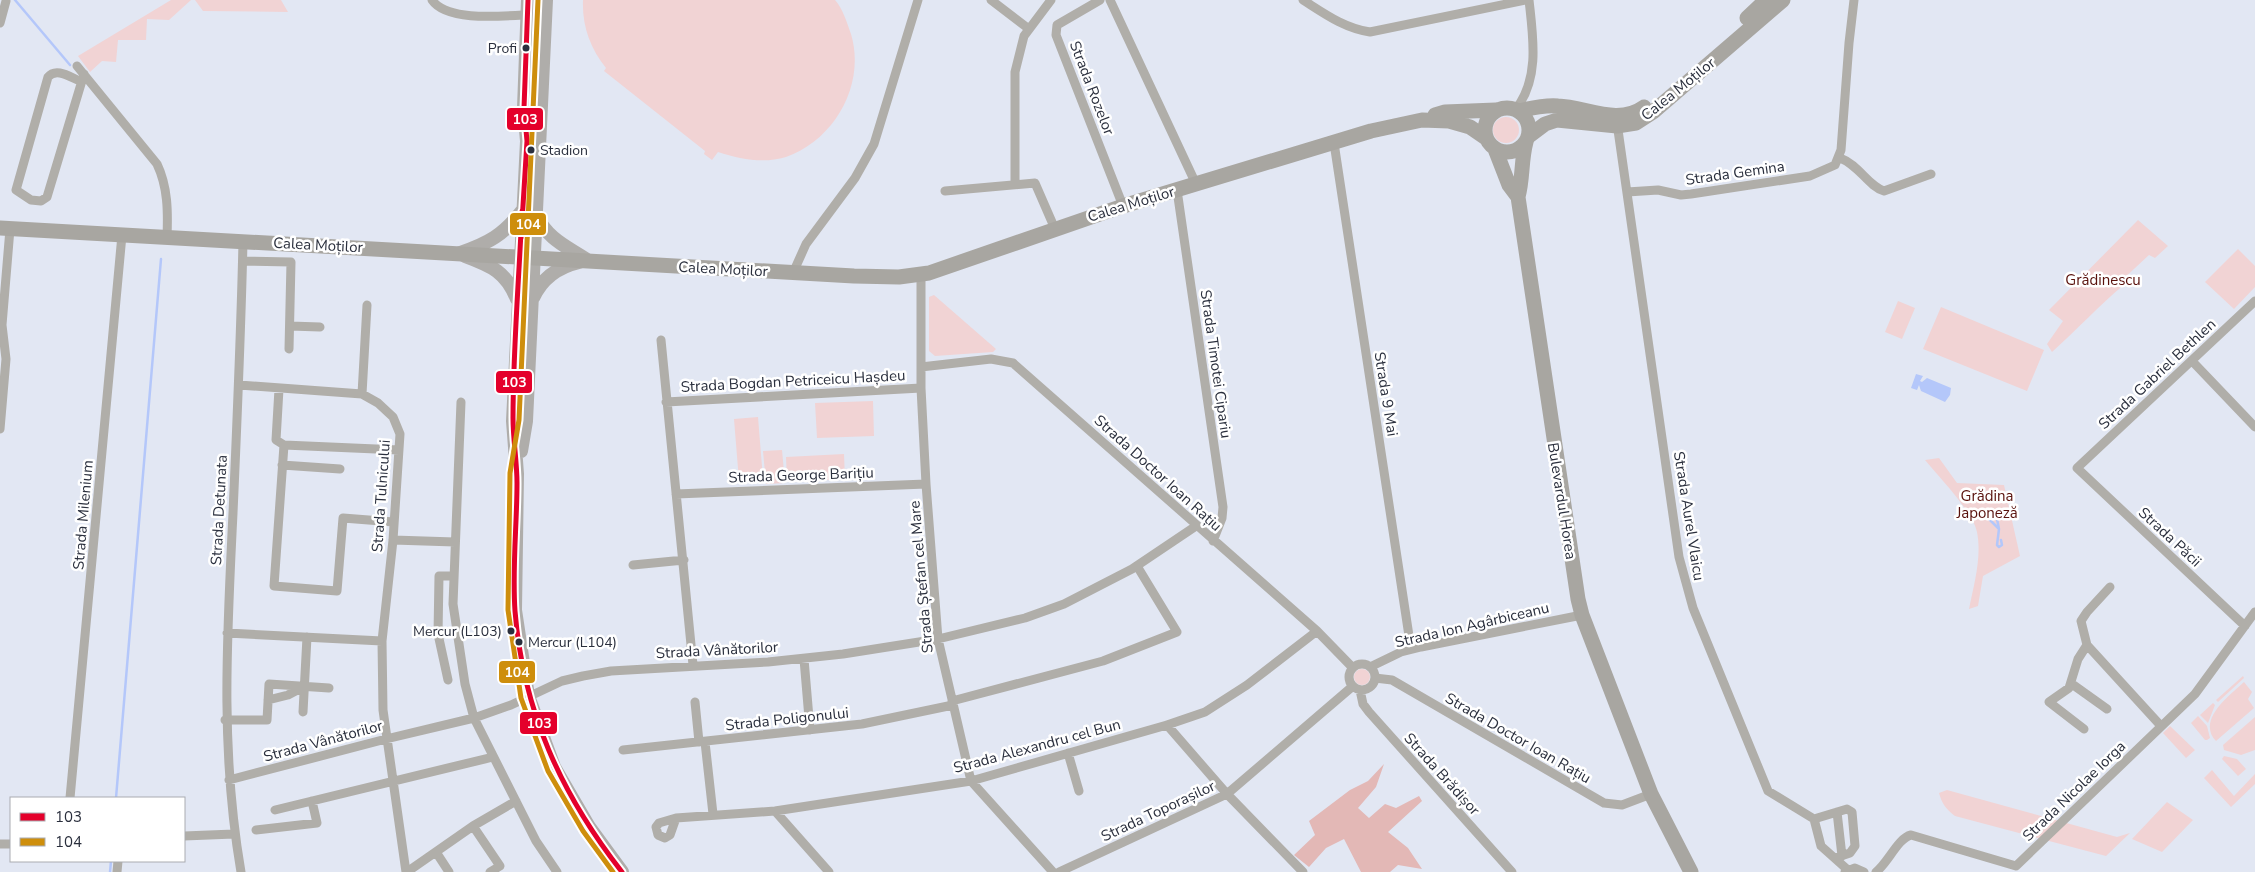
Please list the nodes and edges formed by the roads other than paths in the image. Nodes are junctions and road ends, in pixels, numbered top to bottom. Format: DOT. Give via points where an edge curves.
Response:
graph roads {
  1 [pos="432,0"];
  2 [pos="528,0"];
  3 [pos="546,0"];
  4 [pos="918,0"];
  5 [pos="991,0"];
  6 [pos="1051,0"];
  7 [pos="1100,0"];
  8 [pos="1110,0"];
  9 [pos="1303,0"];
  10 [pos="1527,0"];
  11 [pos="1766,0"];
  12 [pos="1783,0"];
  13 [pos="1854,0"];
  14 [pos="6,1"];
  15 [pos="528,14"];
  16 [pos="545,14"];
  17 [pos="0,23"];
  18 [pos="1029,29"];
  19 [pos="77,66"];
  20 [pos="82,77"];
  21 [pos="1496,110"];
  22 [pos="1518,110"];
  23 [pos="1422,120"];
  24 [pos="1616,121"];
  25 [pos="1527,139"];
  26 [pos="1334,143"];
  27 [pos="1490,143"];
  28 [pos="1840,158"];
  29 [pos="1931,174"];
  30 [pos="1015,184"];
  31 [pos="1196,184"];
  32 [pos="1176,190"];
  33 [pos="945,191"];
  34 [pos="1628,192"];
  35 [pos="1518,197"];
  36 [pos="1123,206"];
  37 [pos="528,212"];
  38 [pos="5,228"];
  39 [pos="1055,229"];
  40 [pos="122,235"];
  41 [pos="167,237"];
  42 [pos="243,241"];
  43 [pos="457,254"];
  44 [pos="527,258"];
  45 [pos="243,260"];
  46 [pos="587,260"];
  47 [pos="793,273"];
  48 [pos="921,274"];
  49 [pos="2255,300"];
  50 [pos="524,302"];
  51 [pos="367,305"];
  52 [pos="290,326"];
  53 [pos="320,327"];
  54 [pos="661,340"];
  55 [pos="289,349"];
  56 [pos="2192,361"];
  57 [pos="921,367"];
  58 [pos="239,385"];
  59 [pos="921,388"];
  60 [pos="279,389"];
  61 [pos="362,394"];
  62 [pos="461,402"];
  63 [pos="666,402"];
  64 [pos="2255,427"];
  65 [pos="0,429"];
  66 [pos="284,445"];
  67 [pos="399,450"];
  68 [pos="282,465"];
  69 [pos="2077,468"];
  70 [pos="340,469"];
  71 [pos="926,484"];
  72 [pos="676,494"];
  73 [pos="394,522"];
  74 [pos="1196,526"];
  75 [pos="393,540"];
  76 [pos="1213,541"];
  77 [pos="455,542"];
  78 [pos="684,560"];
  79 [pos="633,566"];
  80 [pos="1137,566"];
  81 [pos="454,576"];
  82 [pos="2110,587"];
  83 [pos="2255,612"];
  84 [pos="1582,615"];
  85 [pos="2245,626"];
  86 [pos="1317,631"];
  87 [pos="227,633"];
  88 [pos="307,637"];
  89 [pos="938,639"];
  90 [pos="382,640"];
  91 [pos="2086,645"];
  92 [pos="1411,649"];
  93 [pos="804,659"];
  94 [pos="693,665"];
  95 [pos="1370,667"];
  96 [pos="1353,668"];
  97 [pos="1374,678"];
  98 [pos="448,680"];
  99 [pos="2072,684"];
  100 [pos="305,686"];
  101 [pos="329,688"];
  102 [pos="1357,688"];
  103 [pos="528,696"];
  104 [pos="268,700"];
  105 [pos="695,702"];
  106 [pos="952,703"];
  107 [pos="2107,709"];
  108 [pos="303,712"];
  109 [pos="474,718"];
  110 [pos="225,720"];
  111 [pos="1167,725"];
  112 [pos="2161,726"];
  113 [pos="2084,729"];
  114 [pos="810,730"];
  115 [pos="386,739"];
  116 [pos="702,742"];
  117 [pos="623,750"];
  118 [pos="1068,753"];
  119 [pos="494,757"];
  120 [pos="229,780"];
  121 [pos="970,781"];
  122 [pos="393,782"];
  123 [pos="1080,790"];
  124 [pos="1227,794"];
  125 [pos="1651,794"];
  126 [pos="70,797"];
  127 [pos="516,800"];
  128 [pos="312,801"];
  129 [pos="275,810"];
  130 [pos="775,811"];
  131 [pos="1837,812"];
  132 [pos="714,814"];
  133 [pos="1814,819"];
  134 [pos="668,824"];
  135 [pos="473,826"];
  136 [pos="256,830"];
  137 [pos="234,834"];
  138 [pos="185,836"];
  139 [pos="436,852"];
  140 [pos="1838,857"];
  141 [pos="2015,866"];
  142 [pos="1687,868"];
  143 [pos="1847,871"];
  144 [pos="241,872"];
  145 [pos="406,872"];
  146 [pos="450,872"];
  147 [pos="490,872"];
  148 [pos="557,872"];
  149 [pos="622,872"];
  150 [pos="829,872"];
  151 [pos="1053,872"];
  152 [pos="1059,872"];
  153 [pos="1303,872"];
  154 [pos="1512,872"];
  155 [pos="1864,872"];
  156 [pos="1876,872"];
  1 -- 15 [label="street" via="440,9 450,13 480,16"];
  2 -- 15 [label="main road"];
  3 -- 16 [label="main road"];
  4 -- 47 [label="street" via="874,144 855,178 806,244"];
  5 -- 18 [label="street"];
  6 -- 18 [label="street"];
  7 -- 36 [label="street, Strada Rozelor" via="1057,24 1056,35"];
  8 -- 31 [label="street"];
  9 -- 10 [label="street" via="1339,23 1370,32"];
  10 -- 22 [label="street" via="1534,42 1533,60 1530,83"];
  11 -- 24 [label="main road, Calea Moților" via="1651,103"];
  12 -- 24 [label="main road, Calea Moților" via="1653,112 1636,123"];
  13 -- 28 [label="street"];
  14 -- 17 [label="street"];
  15 -- 16 [label="street"];
  15 -- 37 [label="main road" via="524,108"];
  16 -- 37 [label="main road" via="543,93"];
  18 -- 30 [label="street" via="1024,36 1015,72"];
  19 -- 20 [label="street"];
  20 -- 20 [label="street" via="57,72 48,77 16,190 32,200 41,201 47,197"];
  20 -- 41 [label="street" via="157,164 164,180"];
  21 -- 22 [label="main road, Calea Moților" via="1506,107"];
  21 -- 23 [label="main road, Calea Moților" via="1445,112"];
  21 -- 27 [label="main road" via="1485,124"];
  22 -- 24 [label="main road, Calea Moților" via="1558,106"];
  22 -- 25 [label="main road" via="1528,122"];
  23 -- 26 [label="main road, Calea Moților"];
  23 -- 27 [label="main road, Calea Moților" via="1459,123"];
  24 -- 25 [label="main road, Calea Moților" via="1557,120 1545,124"];
  24 -- 34 [label="street, Strada Aurel Vlaicu"];
  25 -- 27 [label="main road, Calea Moților" via="1515,151 1508,152"];
  25 -- 35 [label="main road"];
  26 -- 31 [label="main road, Calea Moților"];
  26 -- 92 [label="street, Strada 9 Mai"];
  27 -- 35 [label="main road"];
  28 -- 29 [label="street" via="1850,162 1884,191"];
  28 -- 34 [label="street, Strada Gemina" via="1827,170 1810,176 1682,195 1658,190"];
  30 -- 33 [label="street"];
  30 -- 39 [label="street" via="1036,184"];
  31 -- 32 [label="main road, Calea Moților"];
  32 -- 36 [label="main road, Calea Moților"];
  32 -- 76 [label="street, Strada Timotei Cipariu" via="1222,507 1222,518"];
  34 -- 133 [label="street, Strada Aurel Vlaicu" via="1685,583 1768,791"];
  35 -- 84 [label="main road, Bulevardul Horea" via="1567,537"];
  36 -- 39 [label="main road, Calea Moților"];
  37 -- 43 [label="main road" via="501,234"];
  37 -- 44 [label="main road"];
  37 -- 46 [label="main road" via="556,242"];
  38 -- 40 [label="main road, Calea Moților"];
  38 -- 65 [label="street" via="2,325 6,359"];
  39 -- 48 [label="main road, Calea Moților"];
  40 -- 41 [label="main road, Calea Moților"];
  40 -- 126 [label="street, Strada Milenium"];
  41 -- 42 [label="main road, Calea Moților"];
  42 -- 43 [label="main road, Calea Moților"];
  42 -- 45 [label="street, Strada Detunata"];
  43 -- 44 [label="main road, Calea Moților"];
  43 -- 50 [label="main road" via="487,265 504,276"];
  44 -- 46 [label="main road, Calea Moților"];
  44 -- 50 [label="main road"];
  45 -- 52 [label="street" via="291,262"];
  45 -- 58 [label="street, Strada Detunata"];
  46 -- 47 [label="main road, Calea Moților"];
  46 -- 50 [label="main road" via="554,272"];
  47 -- 48 [label="main road, Calea Moților" via="877,277"];
  48 -- 57 [label="street, Strada Ștefan cel Mare"];
  49 -- 56 [label="street, Strada Gabriel Bethlen"];
  50 -- 103 [label="main road" via="526,421 517,474 515,610"];
  51 -- 61 [label="street"];
  52 -- 53 [label="street"];
  52 -- 55 [label="street"];
  54 -- 63 [label="street, Strada Bogdan Petriceicu Hașdeu"];
  56 -- 64 [label="street"];
  56 -- 69 [label="street, Strada Gabriel Bethlen"];
  57 -- 59 [label="street, Strada Ștefan cel Mare"];
  57 -- 74 [label="street, Strada Doctor Ioan Rațiu" via="992,359 1013,363"];
  58 -- 60 [label="street, Strada Tulnicului"];
  58 -- 87 [label="street, Strada Detunata"];
  59 -- 63 [label="street, Strada Bogdan Petriceicu Hașdeu"];
  59 -- 71 [label="street, Strada Ștefan cel Mare"];
  60 -- 61 [label="street, Strada Tulnicului"];
  60 -- 66 [label="street" via="276,440"];
  61 -- 67 [label="street, Strada Tulnicului" via="393,417 400,434"];
  62 -- 77 [label="street"];
  63 -- 72 [label="street, Strada Bogdan Petriceicu Hașdeu"];
  66 -- 67 [label="street"];
  66 -- 68 [label="street"];
  67 -- 73 [label="street, Strada Tulnicului"];
  68 -- 70 [label="street"];
  68 -- 73 [label="street" via="274,586 336,591 343,518"];
  69 -- 85 [label="street, Strada Păcii"];
  71 -- 72 [label="street, Strada George Barițiu"];
  71 -- 89 [label="street, Strada Ștefan cel Mare"];
  72 -- 78 [label="street, Strada Bogdan Petriceicu Hașdeu"];
  73 -- 75 [label="street, Strada Tulnicului"];
  74 -- 76 [label="street, Strada Doctor Ioan Rațiu"];
  74 -- 80 [label="street, Strada Vânătorilor"];
  75 -- 77 [label="street"];
  75 -- 90 [label="street, Strada Tulnicului"];
  76 -- 86 [label="street, Strada Doctor Ioan Rațiu"];
  77 -- 81 [label="street"];
  78 -- 79 [label="street"];
  78 -- 94 [label="street, Strada Bogdan Petriceicu Hașdeu"];
  80 -- 89 [label="street, Strada Vânătorilor" via="1045,612"];
  80 -- 106 [label="street, Strada Poligonului" via="1177,632 1103,661"];
  81 -- 98 [label="street" via="439,576 438,634"];
  81 -- 109 [label="street" via="453,604 464,684"];
  82 -- 91 [label="street" via="2081,621"];
  83 -- 85 [label="street, Strada Nicolae Iorga"];
  84 -- 92 [label="street, Strada Ion Agârbiceanu"];
  84 -- 125 [label="main road, Bulevardul Horea"];
  85 -- 112 [label="street, Strada Nicolae Iorga" via="2200,688"];
  86 -- 96 [label="street, Strada Doctor Ioan Rațiu"];
  86 -- 111 [label="street, Strada Alexandru cel Bun" via="1247,685 1205,712"];
  87 -- 88 [label="street"];
  87 -- 110 [label="street, Strada Detunata"];
  88 -- 90 [label="street"];
  88 -- 100 [label="street"];
  89 -- 93 [label="street, Strada Vânătorilor"];
  89 -- 106 [label="street, Strada Ștefan cel Mare"];
  90 -- 115 [label="street, Strada Tulnicului"];
  91 -- 99 [label="street" via="2078,659"];
  91 -- 112 [label="street"];
  92 -- 95 [label="street, Strada Ion Agârbiceanu"];
  93 -- 94 [label="street, Strada Vânătorilor"];
  93 -- 114 [label="street"];
  94 -- 103 [label="street, Strada Vânătorilor" via="583,676"];
  95 -- 96 [label="street" via="1364,664"];
  95 -- 97 [label="street"];
  96 -- 102 [label="street" via="1349,679"];
  97 -- 102 [label="street" via="1371,686"];
  97 -- 125 [label="street, Strada Doctor Ioan Rațiu" via="1392,680 1604,803 1622,805"];
  99 -- 107 [label="street"];
  99 -- 113 [label="street" via="2049,702"];
  100 -- 101 [label="street"];
  100 -- 104 [label="street"];
  100 -- 104 [label="street" via="269,684"];
  100 -- 108 [label="street"];
  102 -- 124 [label="street, Strada Toporașilor"];
  102 -- 154 [label="street, Strada Brădișor" via="1369,712"];
  103 -- 109 [label="street, Strada Vânătorilor"];
  103 -- 149 [label="main road" via="554,766 589,827"];
  104 -- 110 [label="street" via="267,720"];
  105 -- 116 [label="street"];
  106 -- 114 [label="street, Strada Poligonului" via="862,724"];
  106 -- 121 [label="street, Strada Ștefan cel Mare"];
  109 -- 115 [label="street, Strada Vânătorilor"];
  109 -- 119 [label="street"];
  110 -- 120 [label="street, Strada Detunata"];
  111 -- 118 [label="street, Strada Alexandru cel Bun"];
  111 -- 124 [label="street"];
  112 -- 141 [label="street, Strada Nicolae Iorga"];
  114 -- 116 [label="street, Strada Poligonului"];
  115 -- 120 [label="street, Strada Vânătorilor"];
  115 -- 122 [label="street, Strada Tulnicului"];
  116 -- 117 [label="street, Strada Poligonului"];
  116 -- 132 [label="street"];
  118 -- 121 [label="street, Strada Alexandru cel Bun"];
  118 -- 123 [label="street"];
  119 -- 122 [label="street"];
  119 -- 127 [label="street"];
  120 -- 137 [label="street, Strada Detunata"];
  121 -- 130 [label="street, Strada Alexandru cel Bun"];
  121 -- 151 [label="street, Strada Ștefan cel Mare"];
  122 -- 128 [label="street"];
  122 -- 145 [label="street, Strada Tulnicului"];
  124 -- 152 [label="street, Strada Toporașilor"];
  124 -- 153 [label="street"];
  125 -- 142 [label="main road, Bulevardul Horea"];
  127 -- 135 [label="street"];
  127 -- 148 [label="street" via="536,841"];
  128 -- 129 [label="street"];
  128 -- 136 [label="street" via="317,823"];
  130 -- 132 [label="street, Strada Alexandru cel Bun"];
  130 -- 150 [label="street"];
  131 -- 133 [label="street"];
  131 -- 140 [label="street"];
  131 -- 140 [label="street" via="1847,809 1852,812 1854,846 1850,853"];
  132 -- 134 [label="street, Strada Alexandru cel Bun" via="676,818"];
  133 -- 140 [label="street" via="1821,846"];
  135 -- 139 [label="street"];
  135 -- 147 [label="street" via="500,866"];
  137 -- 138 [label="street"];
  137 -- 144 [label="street, Strada Detunata"];
  139 -- 145 [label="street"];
  139 -- 146 [label="street"];
  140 -- 143 [label="street"];
  141 -- 156 [label="street, Strada Nicolae Iorga" via="1911,835 1904,838"];
  143 -- 155 [label="street" via="1855,868"];
}
